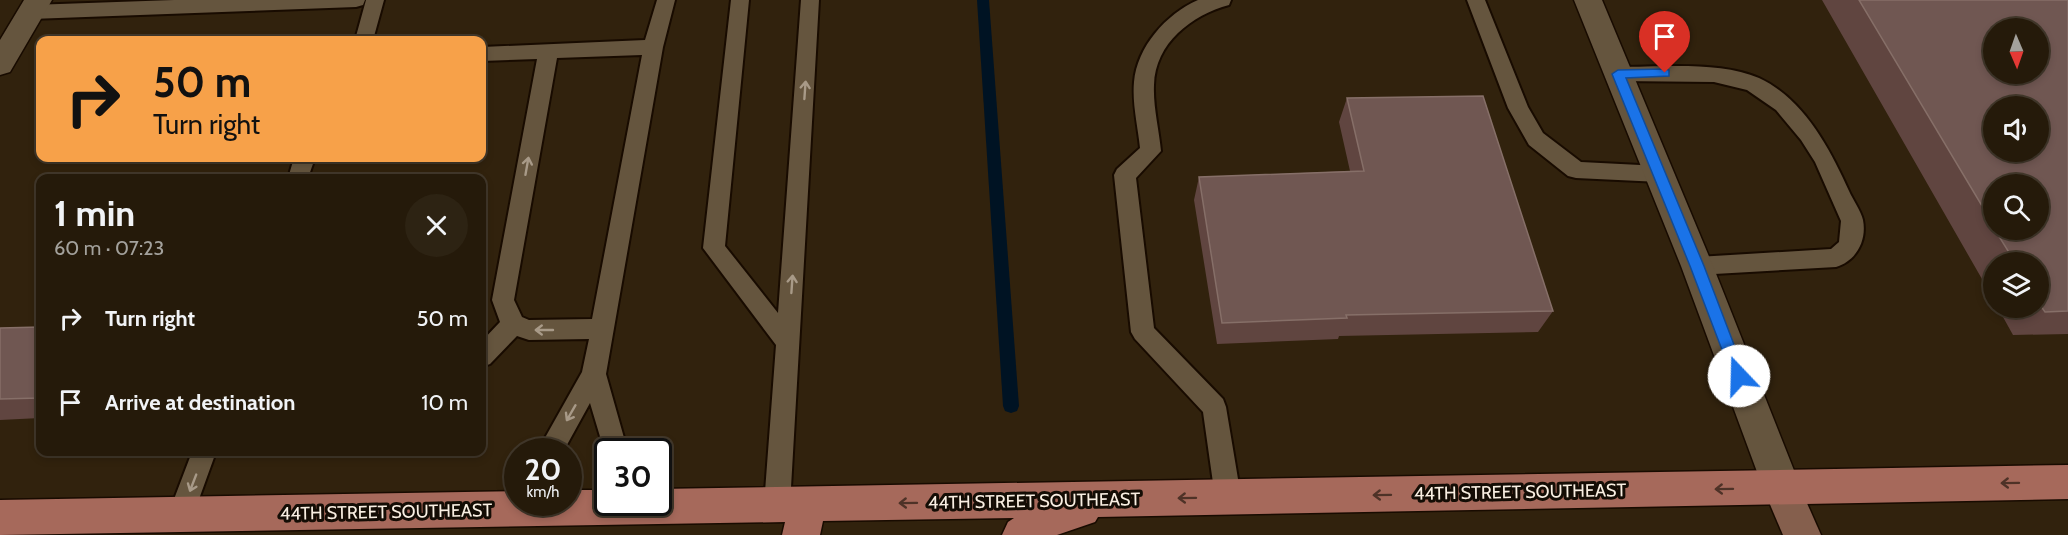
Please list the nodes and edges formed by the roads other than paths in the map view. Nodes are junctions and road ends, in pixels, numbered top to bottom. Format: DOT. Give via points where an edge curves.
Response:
graph roads {
  1 [pos="356,0"];
  2 [pos="375,0"];
  3 [pos="666,0"];
  4 [pos="740,0"];
  5 [pos="810,0"];
  6 [pos="1222,0"];
  7 [pos="1476,0"];
  8 [pos="1588,0"];
  9 [pos="221,3"];
  10 [pos="35,6"];
  11 [pos="365,36"];
  12 [pos="654,47"];
  13 [pos="548,51"];
  14 [pos="486,54"];
  15 [pos="0,64"];
  16 [pos="1618,74"];
  17 [pos="1659,174"];
  18 [pos="1697,266"];
  19 [pos="513,324"];
  20 [pos="603,330"];
  21 [pos="788,343"];
  22 [pos="486,353"];
  23 [pos="594,374"];
  24 [pos="557,438"];
  25 [pos="612,438"];
  26 [pos="203,456"];
  27 [pos="2068,482"];
  28 [pos="1782,488"];
  29 [pos="1228,497"];
  30 [pos="1109,500"];
  31 [pos="504,505"];
  32 [pos="672,508"];
  33 [pos="181,515"];
  34 [pos="796,515"];
  35 [pos="0,518"];
  36 [pos="1021,535"];
  37 [pos="1802,535"];
  1 -- 9 [label="lane"];
  2 -- 11 [label="lane"];
  3 -- 12 [label="lane"];
  4 -- 21 [label="lane" via="714,248"];
  21 -- 5 [label="lane, one-way"];
  6 -- 29 [label="lane" via="1181,17 1155,46 1144,81 1152,151 1125,175 1143,332 1214,407"];
  7 -- 17 [label="lane" via="1518,108 1536,139 1576,170"];
  8 -- 16 [label="street"];
  9 -- 10 [label="lane"];
  10 -- 15 [label="street"];
  12 -- 13 [label="lane"];
  12 -- 20 [label="lane"];
  13 -- 14 [label="lane"];
  19 -- 13 [label="lane, one-way" via="502,300"];
  16 -- 17 [label="street"];
  16 -- 18 [label="lane" via="1714,75 1753,84 1783,105 1808,134 1852,221 1850,246 1836,258"];
  17 -- 18 [label="street"];
  18 -- 28 [label="street"];
  20 -- 19 [label="lane, one-way" via="529,330"];
  19 -- 22 [label="lane"];
  20 -- 23 [label="lane"];
  21 -- 34 [label="lane"];
  23 -- 24 [label="lane, one-way"];
  23 -- 25 [label="lane"];
  26 -- 33 [label="lane, one-way"];
  27 -- 28 [label="main road, 44TH STREET SOUTHEAST, one-way"];
  28 -- 29 [label="main road, 44TH STREET SOUTHEAST, one-way"];
  28 -- 37 [label="street"];
  29 -- 30 [label="main road, 44TH STREET SOUTHEAST, one-way"];
  30 -- 34 [label="main road, 44TH STREET SOUTHEAST, one-way"];
  30 -- 36 [label="main road" via="1041,522"];
  31 -- 33 [label="main road, 44TH STREET SOUTHEAST"];
  32 -- 34 [label="main road, 44TH STREET SOUTHEAST"];
  33 -- 35 [label="main road, 44TH STREET SOUTHEAST"];
}
